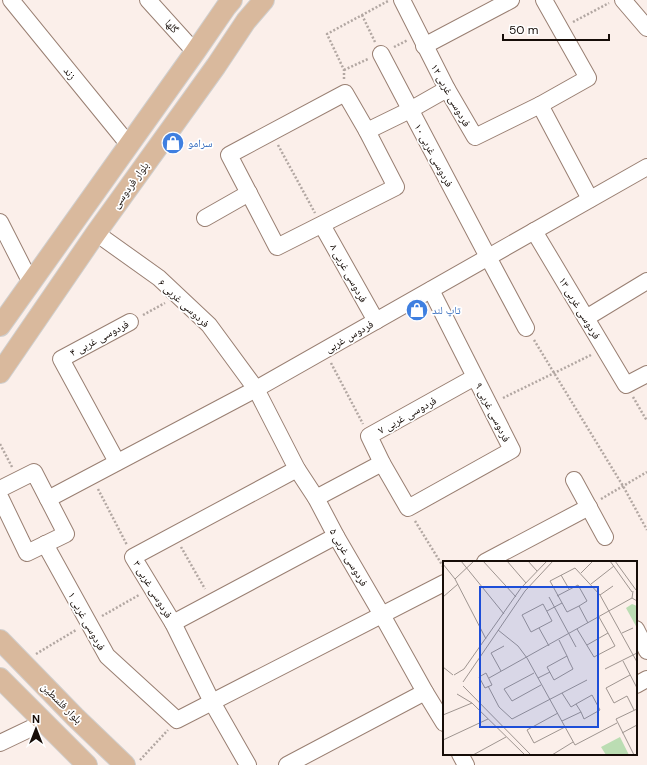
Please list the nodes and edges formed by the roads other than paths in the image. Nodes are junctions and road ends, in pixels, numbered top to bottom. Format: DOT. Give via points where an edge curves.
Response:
graph roads {
  1 [pos="11,0"];
  2 [pos="148,0"];
  3 [pos="232,0"];
  4 [pos="264,0"];
  5 [pos="402,0"];
  6 [pos="511,0"];
  7 [pos="544,0"];
  8 [pos="623,0"];
  9 [pos="487,6"];
  10 [pos="647,28"];
  11 [pos="424,46"];
  12 [pos="195,52"];
  13 [pos="381,54"];
  14 [pos="447,89"];
  15 [pos="540,105"];
  16 [pos="410,110"];
  17 [pos="367,131"];
  18 [pos="129,145"];
  19 [pos="647,167"];
  20 [pos="249,193"];
  21 [pos="590,199"];
  22 [pos="205,218"];
  23 [pos="0,222"];
  24 [pos="322,225"];
  25 [pos="534,231"];
  26 [pos="96,233"];
  27 [pos="488,257"];
  28 [pos="647,281"];
  29 [pos="31,283"];
  30 [pos="431,290"];
  31 [pos="586,318"];
  32 [pos="376,321"];
  33 [pos="130,322"];
  34 [pos="0,326"];
  35 [pos="526,328"];
  36 [pos="0,373"];
  37 [pos="647,374"];
  38 [pos="475,377"];
  39 [pos="256,389"];
  40 [pos="117,462"];
  41 [pos="382,463"];
  42 [pos="297,469"];
  43 [pos="574,480"];
  44 [pos="0,489"];
  45 [pos="0,498"];
  46 [pos="316,498"];
  47 [pos="48,499"];
  48 [pos="589,507"];
  49 [pos="408,508"];
  50 [pos="336,536"];
  51 [pos="606,537"];
  52 [pos="45,544"];
  53 [pos="487,561"];
  54 [pos="443,584"];
  55 [pos="382,616"];
  56 [pos="173,623"];
  57 [pos="637,631"];
  58 [pos="0,640"];
  59 [pos="647,651"];
  60 [pos="0,678"];
  61 [pos="647,679"];
  62 [pos="637,684"];
  63 [pos="425,692"];
  64 [pos="212,702"];
  65 [pos="44,722"];
  66 [pos="443,722"];
  67 [pos="0,743"];
  68 [pos="461,755"];
  69 [pos="87,765"];
  70 [pos="125,765"];
  71 [pos="248,765"];
  72 [pos="287,765"];
  73 [pos="466,765"];
  1 -- 18 [label="street, زند"];
  2 -- 12 [label="street, گلها"];
  3 -- 12 [label="main road"];
  4 -- 26 [label="main road, بلوار فردوسی" via="246,21"];
  5 -- 11 [label="street, فردوسی غربی ۱۲"];
  6 -- 9 [label="street"];
  7 -- 15 [label="street" via="588,78"];
  8 -- 10 [label="street"];
  9 -- 11 [label="street"];
  11 -- 14 [label="street, فردوسی غربی ۱۲"];
  12 -- 18 [label="main road"];
  13 -- 16 [label="street, فردوسی غربی ۱۰"];
  14 -- 15 [label="street, فردوسی غربی ۱۲" via="475,137"];
  14 -- 16 [label="street"];
  15 -- 21 [label="street"];
  16 -- 17 [label="street"];
  16 -- 27 [label="street, فردوسی غربی ۱۰"];
  17 -- 20 [label="street" via="345,93 229,155"];
  17 -- 24 [label="street" via="396,186"];
  18 -- 29 [label="main road"];
  19 -- 21 [label="street, فردوس غربی"];
  20 -- 22 [label="street"];
  20 -- 24 [label="street" via="277,247"];
  21 -- 25 [label="street, فردوس غربی"];
  23 -- 29 [label="street"];
  24 -- 32 [label="street, فردوسی غربی ۸"];
  25 -- 27 [label="street, فردوس غربی"];
  25 -- 31 [label="street, فردوسی غربی ۱۳"];
  26 -- 36 [label="main road, بلوار فردوسی"];
  26 -- 39 [label="street, فردوسی غربی ۶" via="159,278 209,325"];
  27 -- 30 [label="street, فردوس غربی"];
  27 -- 35 [label="street, فردوسی غربی ۱۰"];
  28 -- 31 [label="street"];
  29 -- 34 [label="main road"];
  30 -- 32 [label="street, فردوس غربی"];
  30 -- 38 [label="street, فردوسی غربی ۹"];
  31 -- 37 [label="street, فردوسی غربی ۱۳" via="626,385"];
  32 -- 39 [label="street, فردوس غربی"];
  33 -- 40 [label="street, فردوسی غربی ۴" via="61,359"];
  38 -- 41 [label="street, فردوسی غربی ۷" via="369,436"];
  38 -- 49 [label="street, فردوسی غربی ۹" via="512,450"];
  39 -- 40 [label="street, فردوس غربی"];
  39 -- 42 [label="street, فردوسی غربی ۵"];
  40 -- 47 [label="street, فردوس غربی"];
  41 -- 46 [label="street"];
  41 -- 49 [label="street, فردوسی غربی ۷"];
  42 -- 46 [label="street, فردوسی غربی ۵"];
  42 -- 56 [label="street, فردوسی غربی ۳" via="133,557"];
  43 -- 48 [label="street"];
  44 -- 47 [label="street" via="34,472"];
  45 -- 52 [label="street" via="27,553"];
  46 -- 50 [label="street, فردوسی غربی ۵"];
  47 -- 52 [label="street" via="66,534"];
  48 -- 51 [label="street"];
  48 -- 53 [label="street"];
  50 -- 55 [label="street, فردوسی غربی ۵"];
  50 -- 56 [label="street, فردوسی غربی ۳"];
  52 -- 64 [label="street, فردوسی غربی ۱" via="107,656 177,720"];
  54 -- 55 [label="street"];
  55 -- 63 [label="street, فردوسی غربی ۵"];
  55 -- 64 [label="street"];
  56 -- 64 [label="street"];
  57 -- 59 [label="street"];
  58 -- 70 [label="main road, بلوار فلسطین"];
  60 -- 65 [label="main road"];
  61 -- 62 [label="street"];
  63 -- 66 [label="street, فردوسی غربی ۵"];
  63 -- 72 [label="street"];
  64 -- 71 [label="street"];
  65 -- 67 [label="street"];
  65 -- 69 [label="main road"];
  68 -- 73 [label="street"];
}
